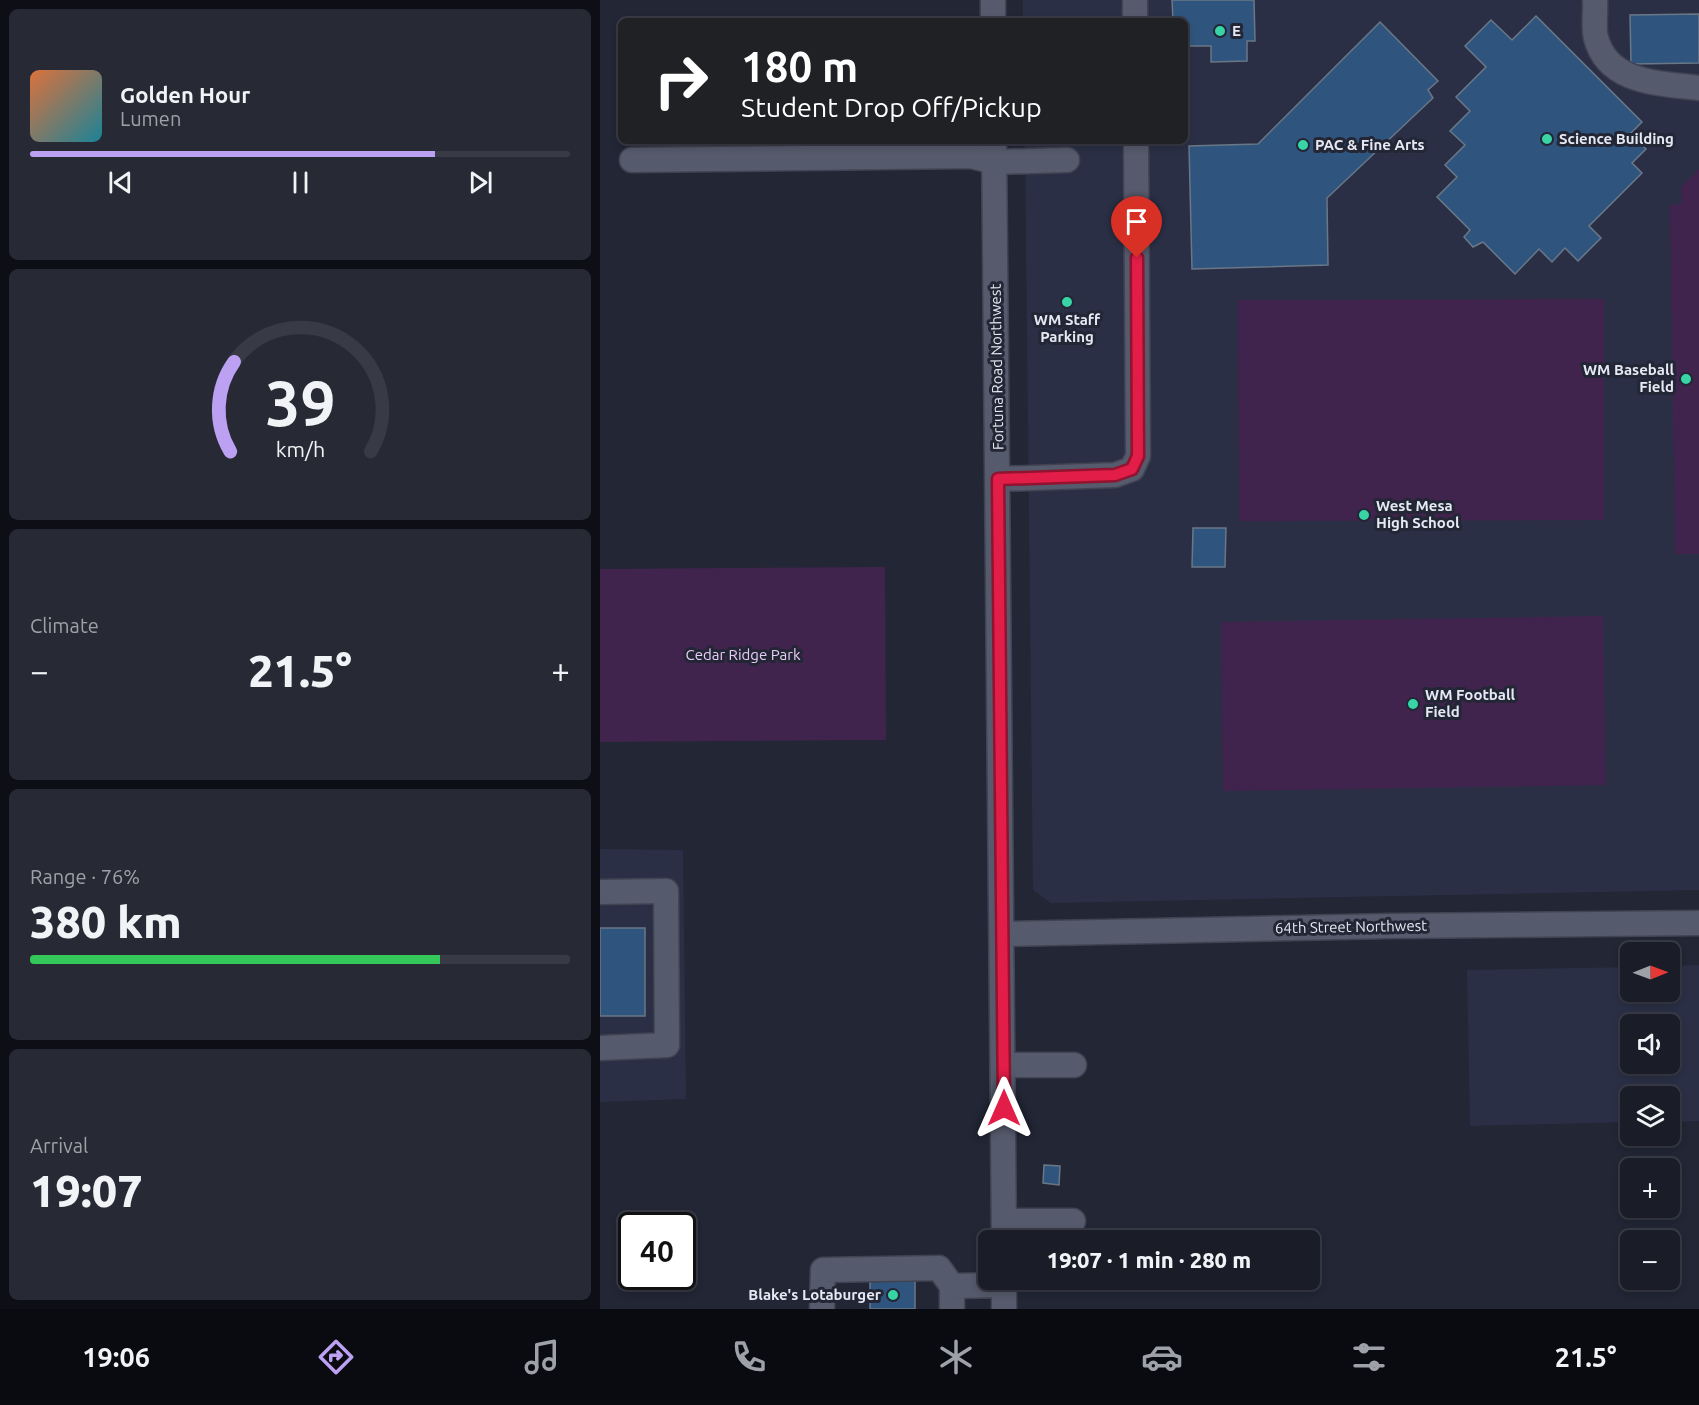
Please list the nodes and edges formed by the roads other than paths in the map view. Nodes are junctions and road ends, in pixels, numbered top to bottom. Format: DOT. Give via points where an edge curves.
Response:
graph roads {
  1 [pos="993,0"];
  2 [pos="1135,0"];
  3 [pos="1595,0"];
  4 [pos="993,18"];
  5 [pos="1135,18"];
  6 [pos="1699,88"];
  7 [pos="1136,144"];
  8 [pos="994,151"];
  9 [pos="632,159"];
  10 [pos="1067,160"];
  11 [pos="998,479"];
  12 [pos="600,892"];
  13 [pos="1699,923"];
  14 [pos="1002,934"];
  15 [pos="600,1048"];
  16 [pos="1004,1065"];
  17 [pos="1074,1065"];
  18 [pos="1073,1221"];
  19 [pos="1004,1230"];
  20 [pos="1011,1230"];
  21 [pos="1004,1291"];
  22 [pos="952,1297"];
  23 [pos="822,1309"];
  1 -- 4 [label="street"];
  2 -- 5 [label="street"];
  3 -- 6 [label="street" via="1596,38 1609,64 1641,81"];
  7 -- 11 [label="street" via="1138,456 1132,469 1115,475"];
  8 -- 9 [label="street" via="971,156"];
  8 -- 10 [label="street"];
  8 -- 11 [label="street, Fortuna Road Northwest"];
  11 -- 14 [label="street, Fortuna Road Northwest"];
  12 -- 15 [label="street" via="666,891 667,1045"];
  13 -- 14 [label="street, 64th Street Northwest"];
  14 -- 16 [label="street, Fortuna Road Northwest"];
  16 -- 17 [label="street"];
  16 -- 19 [label="street, Fortuna Road Northwest"];
  18 -- 20 [label="street"];
  21 -- 22 [label="street"];
  22 -- 23 [label="street" via="939,1268 823,1270"];
}
